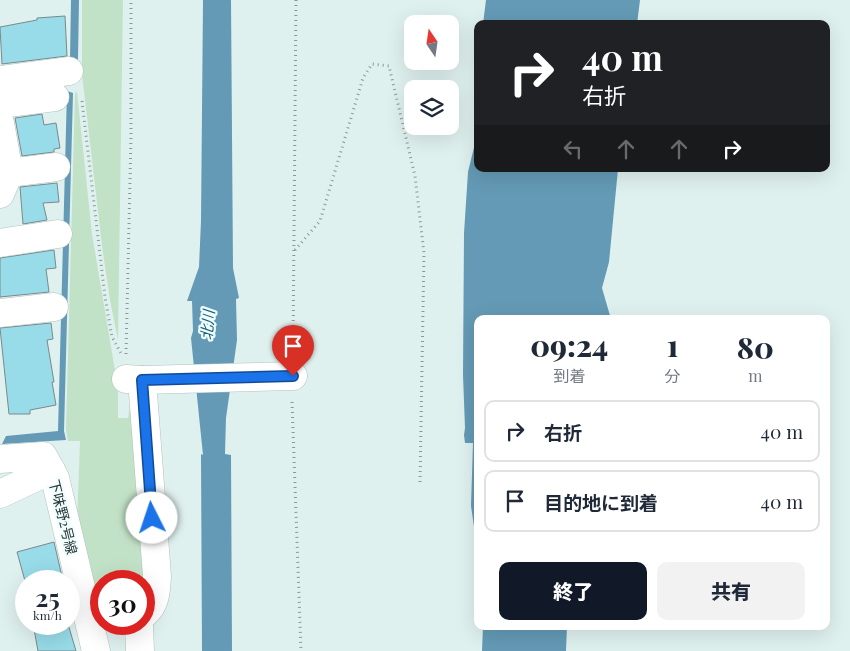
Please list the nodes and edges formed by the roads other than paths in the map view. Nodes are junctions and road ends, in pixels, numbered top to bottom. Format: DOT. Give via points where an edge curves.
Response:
graph roads {
  1 [pos="70,70"];
  2 [pos="0,80"];
  3 [pos="55,97"];
  4 [pos="0,104"];
  5 [pos="0,123"];
  6 [pos="56,167"];
  7 [pos="4,184"];
  8 [pos="58,234"];
  9 [pos="0,243"];
  10 [pos="54,307"];
  11 [pos="0,313"];
  12 [pos="293,376"];
  13 [pos="0,459"];
  14 [pos="51,470"];
  15 [pos="0,494"];
  16 [pos="155,598"];
  17 [pos="90,600"];
  18 [pos="96,635"];
  19 [pos="139,635"];
  20 [pos="96,651"];
  21 [pos="140,651"];
  1 -- 2 [label="street"];
  3 -- 4 [label="street"];
  5 -- 7 [label="street"];
  6 -- 7 [label="street"];
  8 -- 9 [label="street"];
  10 -- 11 [label="street"];
  12 -- 16 [label="street" via="173,380 131,373 157,576"];
  13 -- 14 [label="street, 下味野2号線" via="44,456"];
  14 -- 15 [label="street"];
  14 -- 17 [label="street, 下味野2号線"];
  18 -- 20 [label="street, 下味野2号線"];
  19 -- 21 [label="street"];
}
